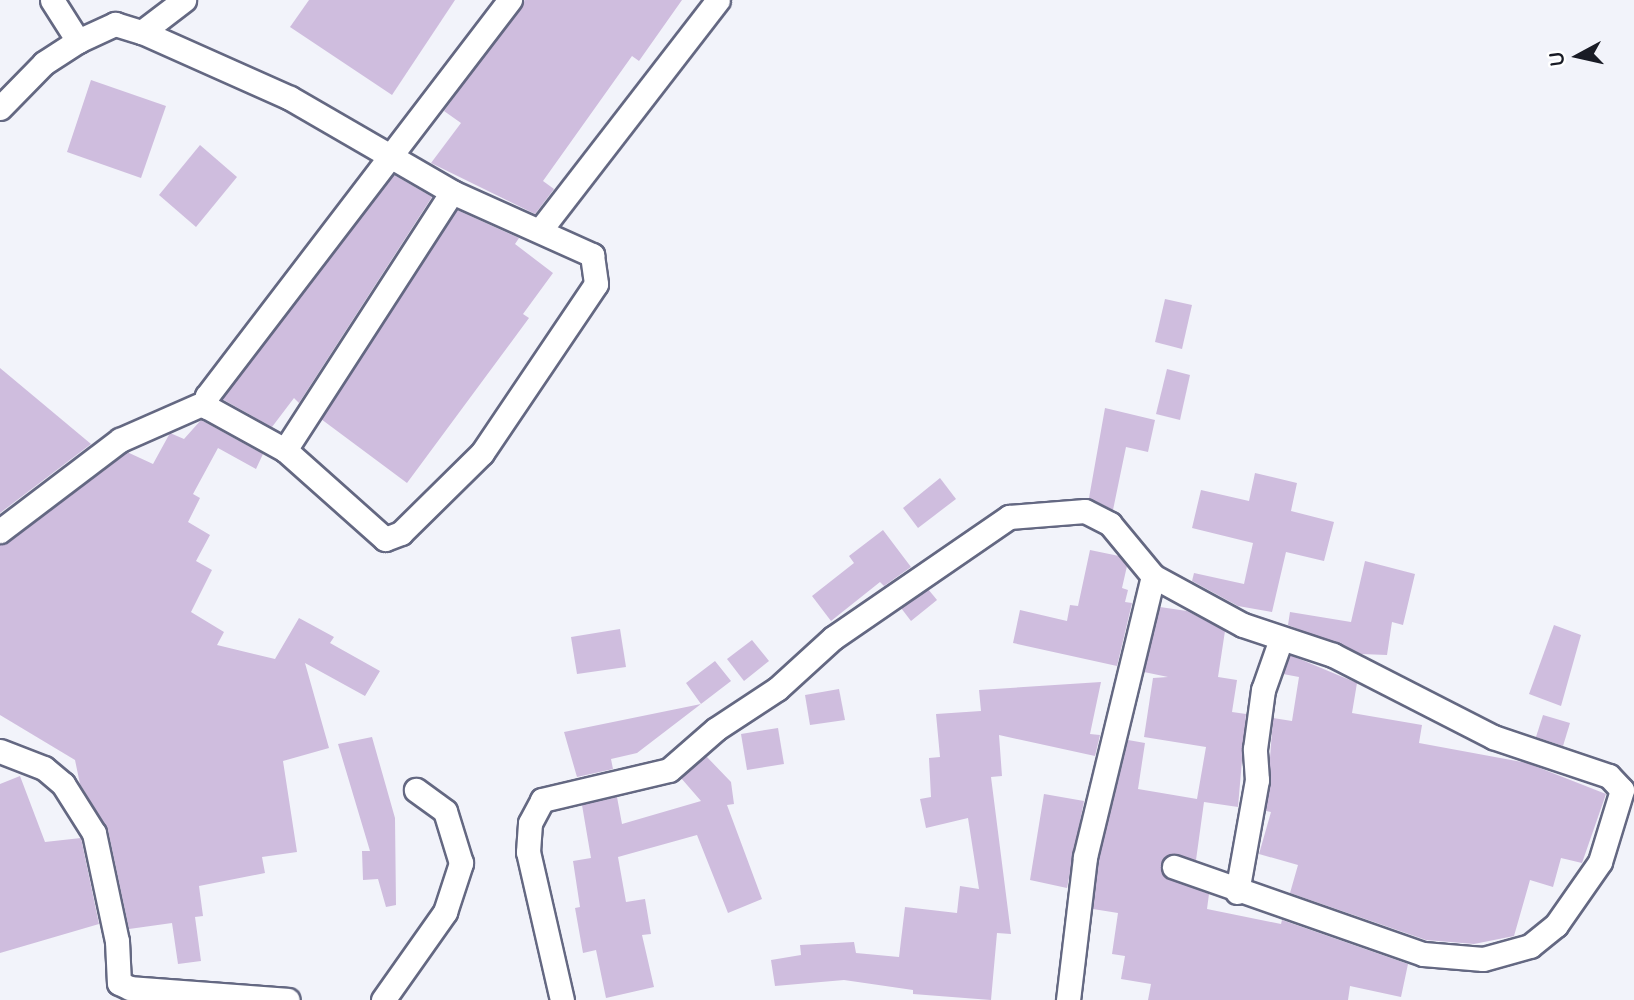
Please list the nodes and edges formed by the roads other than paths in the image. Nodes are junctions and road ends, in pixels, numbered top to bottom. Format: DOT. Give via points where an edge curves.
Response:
graph roads {
  1 [pos="52,0"];
  2 [pos="184,0"];
  3 [pos="510,0"];
  4 [pos="718,0"];
  5 [pos="142,32"];
  6 [pos="78,41"];
  7 [pos="0,108"];
  8 [pos="389,154"];
  9 [pos="453,192"];
  10 [pos="541,229"];
  11 [pos="205,402"];
  12 [pos="285,450"];
  13 [pos="0,531"];
  14 [pos="1153,576"];
  15 [pos="1281,639"];
  16 [pos="0,751"];
  17 [pos="416,790"];
  18 [pos="1174,867"];
  19 [pos="1237,892"];
  20 [pos="288,1000"];
  21 [pos="383,1000"];
  22 [pos="562,1000"];
  23 [pos="1068,1000"];
  1 -- 6 [label="street"];
  2 -- 5 [label="street"];
  3 -- 8 [label="street"];
  4 -- 10 [label="street"];
  5 -- 6 [label="street" via="115,24"];
  5 -- 8 [label="street" via="290,97"];
  6 -- 7 [label="street" via="44,63"];
  8 -- 9 [label="street"];
  8 -- 11 [label="street"];
  9 -- 10 [label="street"];
  9 -- 12 [label="street"];
  10 -- 12 [label="street" via="592,255 596,284 482,453 401,533 385,539"];
  11 -- 12 [label="street"];
  11 -- 13 [label="street" via="120,440"];
  14 -- 15 [label="street"];
  14 -- 22 [label="street" via="1110,524 1085,511 1009,517 833,638 777,689 716,729 669,770 542,800 530,823 528,852"];
  14 -- 23 [label="street" via="1085,857"];
  15 -- 19 [label="street" via="1263,690 1255,749 1257,780"];
  15 -- 19 [label="street" via="1333,655 1493,737 1609,776 1619,783 1622,798 1600,862 1572,904 1530,946 1503,954 1459,961 1423,954"];
  16 -- 20 [label="street" via="54,776 94,833 117,941 119,983"];
  17 -- 21 [label="street" via="445,811 461,863 445,912"];
  18 -- 19 [label="street"];
}
